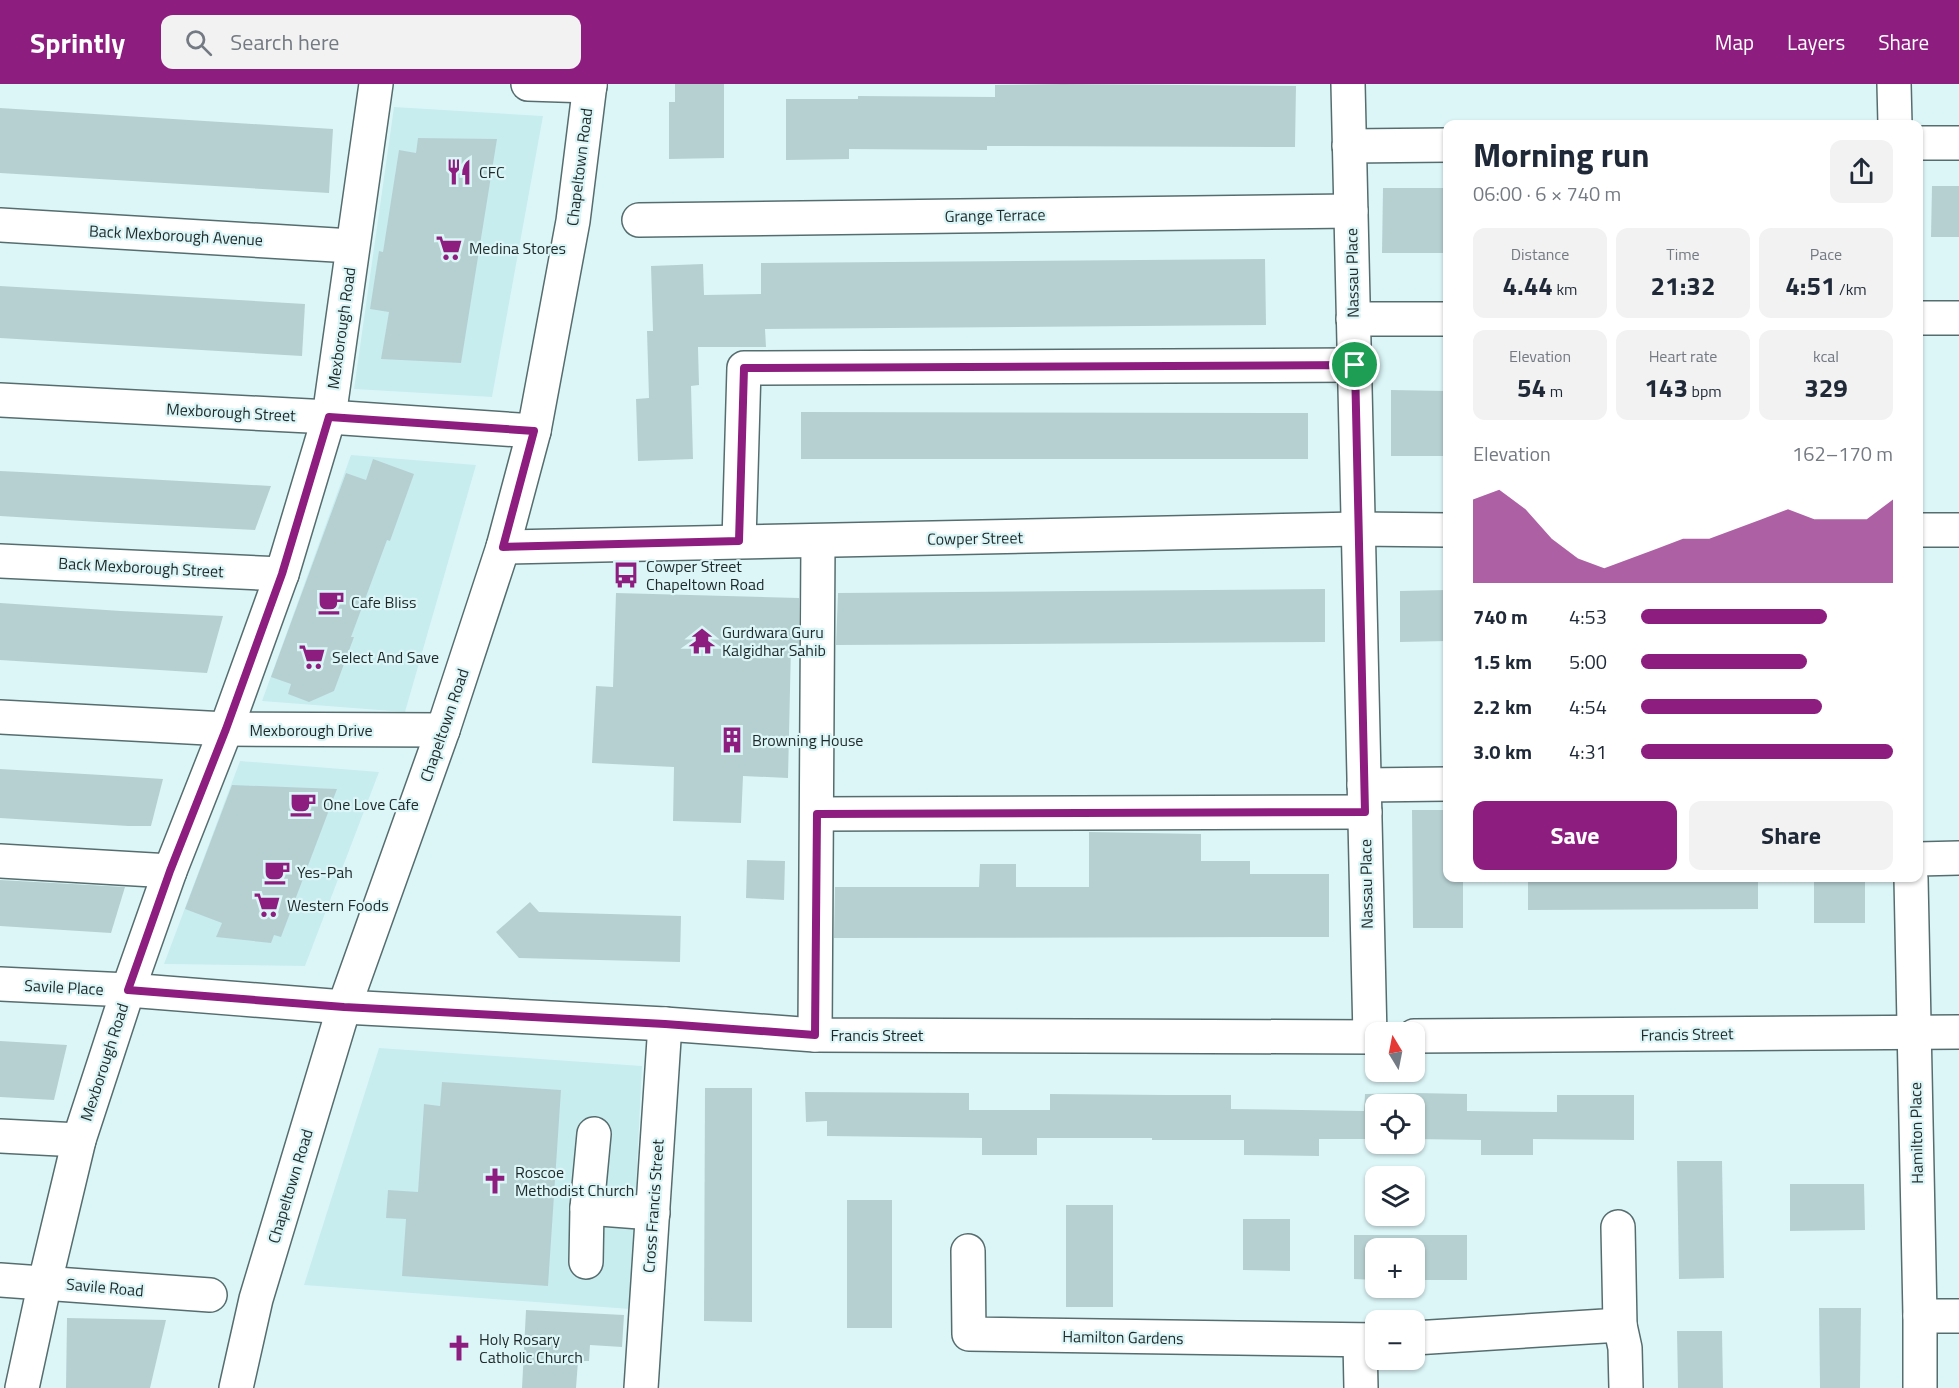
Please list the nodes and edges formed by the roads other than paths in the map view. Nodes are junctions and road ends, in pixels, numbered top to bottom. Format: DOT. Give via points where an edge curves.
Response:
graph roads {
  1 [pos="376,84"];
  2 [pos="528,84"];
  3 [pos="1348,84"];
  4 [pos="1894,84"];
  5 [pos="590,85"];
  6 [pos="1895,120"];
  7 [pos="1923,143"];
  8 [pos="1959,143"];
  9 [pos="1443,145"];
  10 [pos="1349,146"];
  11 [pos="1351,211"];
  12 [pos="639,220"];
  13 [pos="0,225"];
  14 [pos="352,246"];
  15 [pos="1923,318"];
  16 [pos="1959,318"];
  17 [pos="1353,319"];
  18 [pos="1443,319"];
  19 [pos="1355,365"];
  20 [pos="0,400"];
  21 [pos="329,417"];
  22 [pos="534,431"];
  23 [pos="1358,530"];
  24 [pos="1443,530"];
  25 [pos="1923,530"];
  26 [pos="1959,530"];
  27 [pos="739,541"];
  28 [pos="818,541"];
  29 [pos="503,547"];
  30 [pos="0,561"];
  31 [pos="282,574"];
  32 [pos="0,717"];
  33 [pos="226,729"];
  34 [pos="443,730"];
  35 [pos="1443,785"];
  36 [pos="1364,798"];
  37 [pos="817,814"];
  38 [pos="1959,858"];
  39 [pos="1923,859"];
  40 [pos="0,861"];
  41 [pos="170,871"];
  42 [pos="1911,882"];
  43 [pos="0,984"];
  44 [pos="128,990"];
  45 [pos="344,1007"];
  46 [pos="1372,1022"];
  47 [pos="665,1024"];
  48 [pos="1914,1032"];
  49 [pos="1959,1032"];
  50 [pos="815,1035"];
  51 [pos="1425,1036"];
  52 [pos="1365,1037"];
  53 [pos="594,1134"];
  54 [pos="0,1136"];
  55 [pos="79,1140"];
  56 [pos="588,1208"];
  57 [pos="653,1213"];
  58 [pos="1618,1227"];
  59 [pos="968,1251"];
  60 [pos="586,1262"];
  61 [pos="0,1280"];
  62 [pos="45,1282"];
  63 [pos="230,1297"];
  64 [pos="1920,1316"];
  65 [pos="1959,1316"];
  66 [pos="1620,1325"];
  67 [pos="1425,1337"];
  68 [pos="1365,1341"];
  69 [pos="1365,1361"];
  70 [pos="22,1388"];
  71 [pos="236,1388"];
  72 [pos="641,1388"];
  73 [pos="1361,1388"];
  74 [pos="1626,1388"];
  75 [pos="1920,1388"];
  1 -- 14 [label="street, Mexborough Road"];
  2 -- 5 [label="street"];
  3 -- 10 [label="street, Nassau Place"];
  4 -- 6 [label="street"];
  5 -- 22 [label="street, Chapeltown Road" via="573,221"];
  7 -- 8 [label="street"];
  9 -- 10 [label="street"];
  10 -- 11 [label="street, Nassau Place"];
  11 -- 12 [label="street, Grange Terrace"];
  11 -- 17 [label="street, Nassau Place"];
  13 -- 14 [label="street, Back Mexborough Avenue"];
  14 -- 21 [label="street, Mexborough Road"];
  15 -- 16 [label="street"];
  17 -- 18 [label="street"];
  17 -- 19 [label="street, Nassau Place"];
  19 -- 23 [label="street, Nassau Place"];
  19 -- 27 [label="street" via="744,368"];
  20 -- 21 [label="street, Mexborough Street"];
  21 -- 22 [label="street, Mexborough Street"];
  21 -- 31 [label="street, Mexborough Road"];
  22 -- 29 [label="street, Chapeltown Road"];
  23 -- 24 [label="street, Cowper Street"];
  23 -- 28 [label="street, Cowper Street"];
  23 -- 36 [label="street, Nassau Place"];
  25 -- 26 [label="street"];
  27 -- 28 [label="street, Cowper Street"];
  27 -- 29 [label="street, Cowper Street"];
  28 -- 37 [label="street"];
  29 -- 34 [label="street, Chapeltown Road"];
  30 -- 31 [label="street, Back Mexborough Street"];
  31 -- 33 [label="street, Mexborough Road"];
  32 -- 33 [label="street, Mexborough Drive"];
  33 -- 34 [label="street, Mexborough Drive"];
  33 -- 41 [label="street, Mexborough Road"];
  34 -- 45 [label="street, Chapeltown Road"];
  35 -- 36 [label="street"];
  36 -- 37 [label="street"];
  36 -- 46 [label="street, Nassau Place"];
  37 -- 50 [label="street"];
  38 -- 39 [label="street"];
  40 -- 41 [label="street"];
  41 -- 44 [label="street, Mexborough Road"];
  42 -- 48 [label="street, Hamilton Place"];
  43 -- 44 [label="street, Savile Place"];
  44 -- 45 [label="street, Francis Street"];
  44 -- 55 [label="street, Mexborough Road"];
  45 -- 47 [label="street, Francis Street"];
  45 -- 63 [label="street, Chapeltown Road"];
  47 -- 50 [label="street, Francis Street"];
  47 -- 57 [label="street, Cross Francis Street"];
  48 -- 49 [label="street, Francis Street"];
  48 -- 51 [label="street, Francis Street"];
  48 -- 64 [label="street, Hamilton Place"];
  50 -- 52 [label="street, Francis Street"];
  53 -- 56 [label="street"];
  54 -- 55 [label="street"];
  55 -- 62 [label="street, Mexborough Road"];
  56 -- 57 [label="street"];
  56 -- 60 [label="street"];
  57 -- 72 [label="street, Cross Francis Street"];
  58 -- 66 [label="street"];
  59 -- 68 [label="street, Hamilton Gardens" via="969,1334"];
  61 -- 62 [label="street, Savile Road"];
  62 -- 63 [label="street, Savile Road"];
  62 -- 70 [label="street, Mexborough Road"];
  63 -- 71 [label="street, Chapeltown Road"];
  64 -- 65 [label="street"];
  64 -- 75 [label="street, Hamilton Place"];
  66 -- 67 [label="street"];
  66 -- 74 [label="street"];
  69 -- 73 [label="street, Hamilton Gardens"];
}
